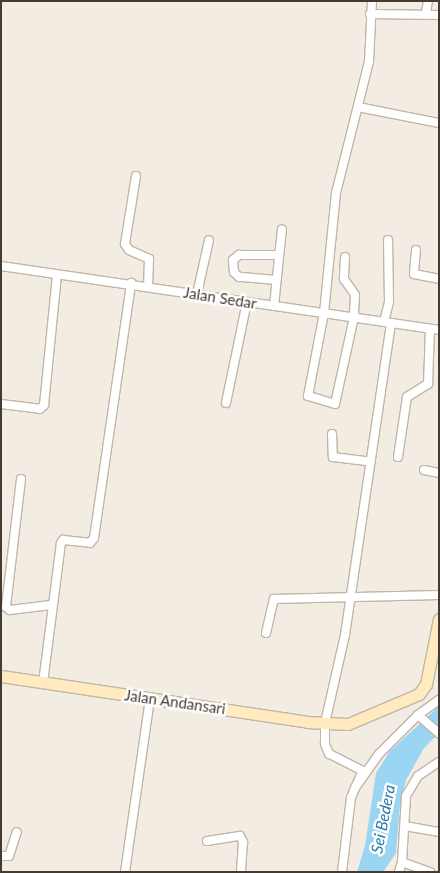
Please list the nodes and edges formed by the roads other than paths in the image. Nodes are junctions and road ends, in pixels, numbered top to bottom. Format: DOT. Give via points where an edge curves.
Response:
graph roads {
  1 [pos="372,1"];
  2 [pos="428,1"];
  3 [pos="426,13"];
  4 [pos="370,14"];
  5 [pos="439,15"];
  6 [pos="358,107"];
  7 [pos="439,122"];
  8 [pos="136,176"];
  9 [pos="282,229"];
  10 [pos="209,240"];
  11 [pos="388,240"];
  12 [pos="416,250"];
  13 [pos="279,255"];
  14 [pos="345,257"];
  15 [pos="1,266"];
  16 [pos="57,275"];
  17 [pos="439,279"];
  18 [pos="276,280"];
  19 [pos="131,283"];
  20 [pos="148,286"];
  21 [pos="197,294"];
  22 [pos="247,302"];
  23 [pos="274,306"];
  24 [pos="324,313"];
  25 [pos="354,317"];
  26 [pos="387,323"];
  27 [pos="430,329"];
  28 [pos="439,330"];
  29 [pos="226,403"];
  30 [pos="1,404"];
  31 [pos="332,434"];
  32 [pos="398,457"];
  33 [pos="372,462"];
  34 [pos="424,470"];
  35 [pos="439,473"];
  36 [pos="21,479"];
  37 [pos="351,595"];
  38 [pos="439,595"];
  39 [pos="51,605"];
  40 [pos="439,619"];
  41 [pos="266,633"];
  42 [pos="1,676"];
  43 [pos="43,683"];
  44 [pos="150,698"];
  45 [pos="439,700"];
  46 [pos="422,716"];
  47 [pos="325,724"];
  48 [pos="439,734"];
  49 [pos="439,762"];
  50 [pos="355,788"];
  51 [pos="405,826"];
  52 [pos="17,832"];
  53 [pos="439,832"];
  54 [pos="207,841"];
  55 [pos="1,856"];
  56 [pos="402,862"];
  57 [pos="125,872"];
  58 [pos="241,872"];
  59 [pos="342,872"];
  60 [pos="398,872"];
  61 [pos="430,872"];
  1 -- 4 [label="street"];
  2 -- 3 [label="street"];
  3 -- 4 [label="street"];
  3 -- 5 [label="street"];
  4 -- 6 [label="street" via="369,62"];
  6 -- 7 [label="street"];
  6 -- 24 [label="street" via="336,193"];
  8 -- 20 [label="street" via="125,244 129,250 149,259"];
  9 -- 13 [label="street"];
  10 -- 21 [label="street"];
  11 -- 26 [label="street"];
  12 -- 17 [label="street" via="414,274"];
  13 -- 18 [label="street"];
  13 -- 18 [label="street" via="239,255 233,260 234,272 239,277"];
  14 -- 25 [label="street" via="344,280 355,296"];
  15 -- 16 [label="street, Jalan Sedar"];
  16 -- 19 [label="street, Jalan Sedar"];
  16 -- 30 [label="street" via="44,406 40,409"];
  18 -- 23 [label="street"];
  19 -- 20 [label="street, Jalan Sedar"];
  19 -- 39 [label="street" via="94,538 90,543 63,540"];
  20 -- 21 [label="street, Jalan Sedar"];
  21 -- 22 [label="street, Jalan Sedar"];
  22 -- 23 [label="street, Jalan Sedar"];
  22 -- 29 [label="street"];
  23 -- 24 [label="street, Jalan Sedar"];
  24 -- 25 [label="street, Jalan Sedar"];
  24 -- 25 [label="street" via="308,396 335,404"];
  25 -- 26 [label="street, Jalan Sedar"];
  26 -- 27 [label="street, Jalan Sedar"];
  26 -- 33 [label="street"];
  27 -- 28 [label="street, Jalan Sedar"];
  27 -- 32 [label="street" via="428,384 407,398"];
  31 -- 33 [label="street" via="333,457"];
  33 -- 37 [label="street"];
  34 -- 35 [label="street"];
  36 -- 39 [label="street" via="6,607 10,610"];
  37 -- 38 [label="street"];
  37 -- 41 [label="street" via="274,599"];
  37 -- 47 [label="street"];
  39 -- 43 [label="street"];
  40 -- 47 [label="street, Jalan Andansari" via="426,684 420,694 348,724"];
  42 -- 43 [label="street, Jalan Andansari"];
  43 -- 44 [label="street, Jalan Andansari"];
  44 -- 47 [label="street, Jalan Andansari"];
  44 -- 57 [label="street"];
  45 -- 46 [label="street"];
  46 -- 48 [label="street"];
  46 -- 50 [label="street" via="379,754"];
  47 -- 50 [label="street" via="325,744 330,754 362,771"];
  49 -- 51 [label="street" via="410,787 404,808"];
  50 -- 59 [label="street"];
  51 -- 53 [label="street"];
  51 -- 56 [label="street"];
  52 -- 55 [label="street" via="9,856"];
  54 -- 58 [label="street" via="240,836 243,842"];
  56 -- 60 [label="street"];
  56 -- 61 [label="street"];
}
